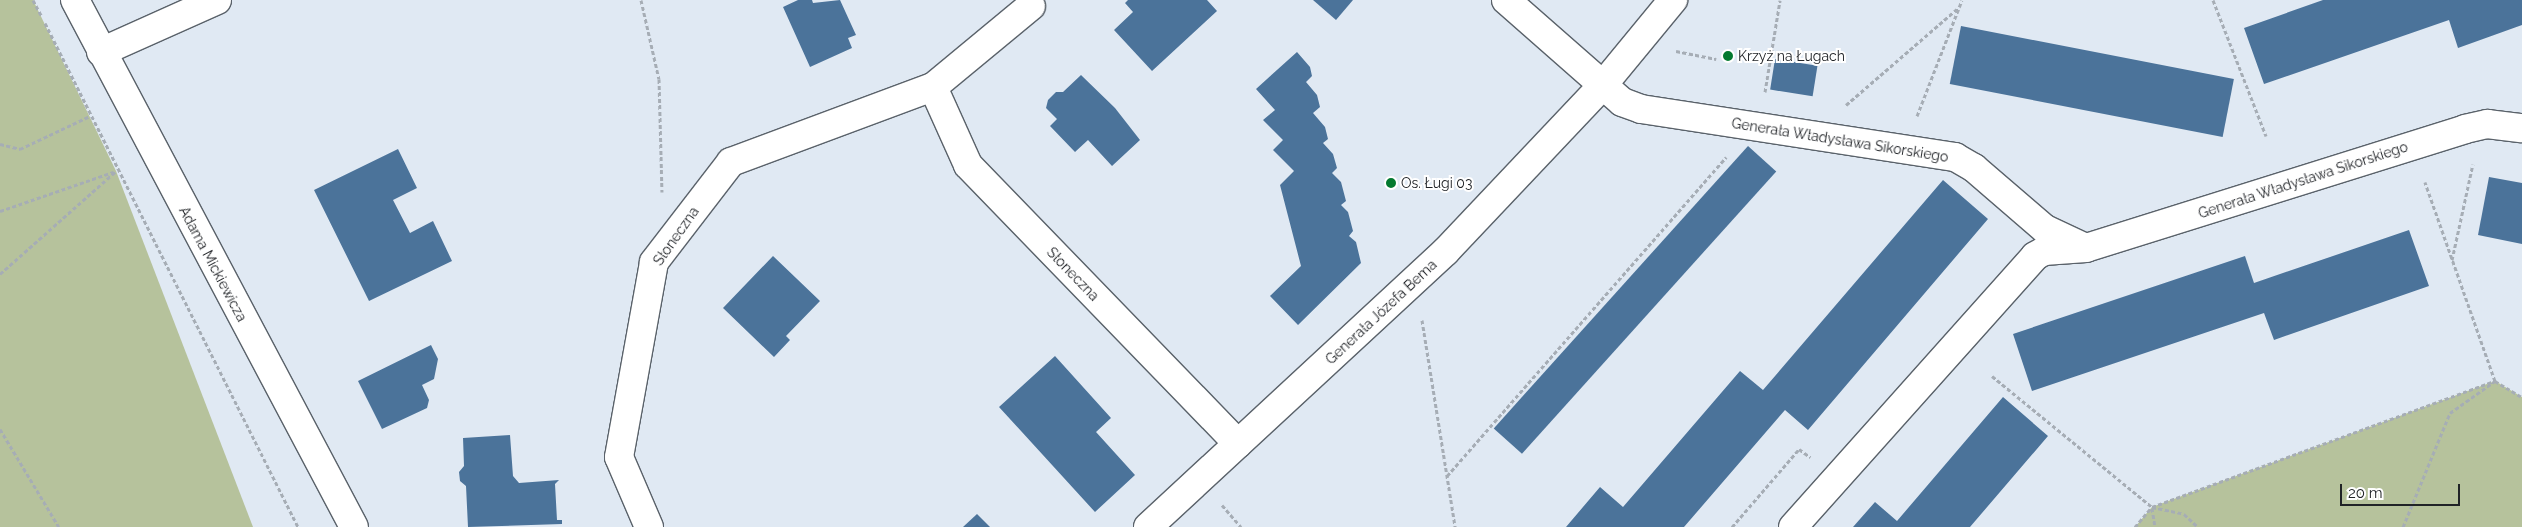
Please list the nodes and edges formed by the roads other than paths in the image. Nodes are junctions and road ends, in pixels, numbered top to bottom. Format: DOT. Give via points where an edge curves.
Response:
graph roads {
  1 [pos="75,0"];
  2 [pos="217,0"];
  3 [pos="1506,0"];
  4 [pos="1673,0"];
  5 [pos="1031,6"];
  6 [pos="101,52"];
  7 [pos="1602,86"];
  8 [pos="933,87"];
  9 [pos="2522,128"];
  10 [pos="2086,248"];
  11 [pos="1238,444"];
  12 [pos="354,527"];
  13 [pos="649,527"];
  14 [pos="1148,527"];
  15 [pos="1793,527"];
  1 -- 6 [label="street, Adama Mickiewicza"];
  2 -- 6 [label="street"];
  3 -- 7 [label="street"];
  4 -- 7 [label="street, Generała Józefa Bema"];
  5 -- 8 [label="street, Słoneczna"];
  6 -- 12 [label="street, Adama Mickiewicza"];
  7 -- 10 [label="street, Generała Władysława Sikorskiego" via="1622,102 1641,109 1956,157 1974,168 2045,229"];
  7 -- 11 [label="street, Generała Józefa Bema" via="1402,294"];
  8 -- 11 [label="street, Słoneczna" via="968,165"];
  8 -- 13 [label="street, Słoneczna" via="731,162 654,262 619,457"];
  9 -- 10 [label="street, Generała Władysława Sikorskiego" via="2487,124 2465,128"];
  10 -- 15 [label="street, Generała Władysława Sikorskiego" via="2052,249 2035,256"];
  11 -- 14 [label="street, Generała Józefa Bema"];
}
